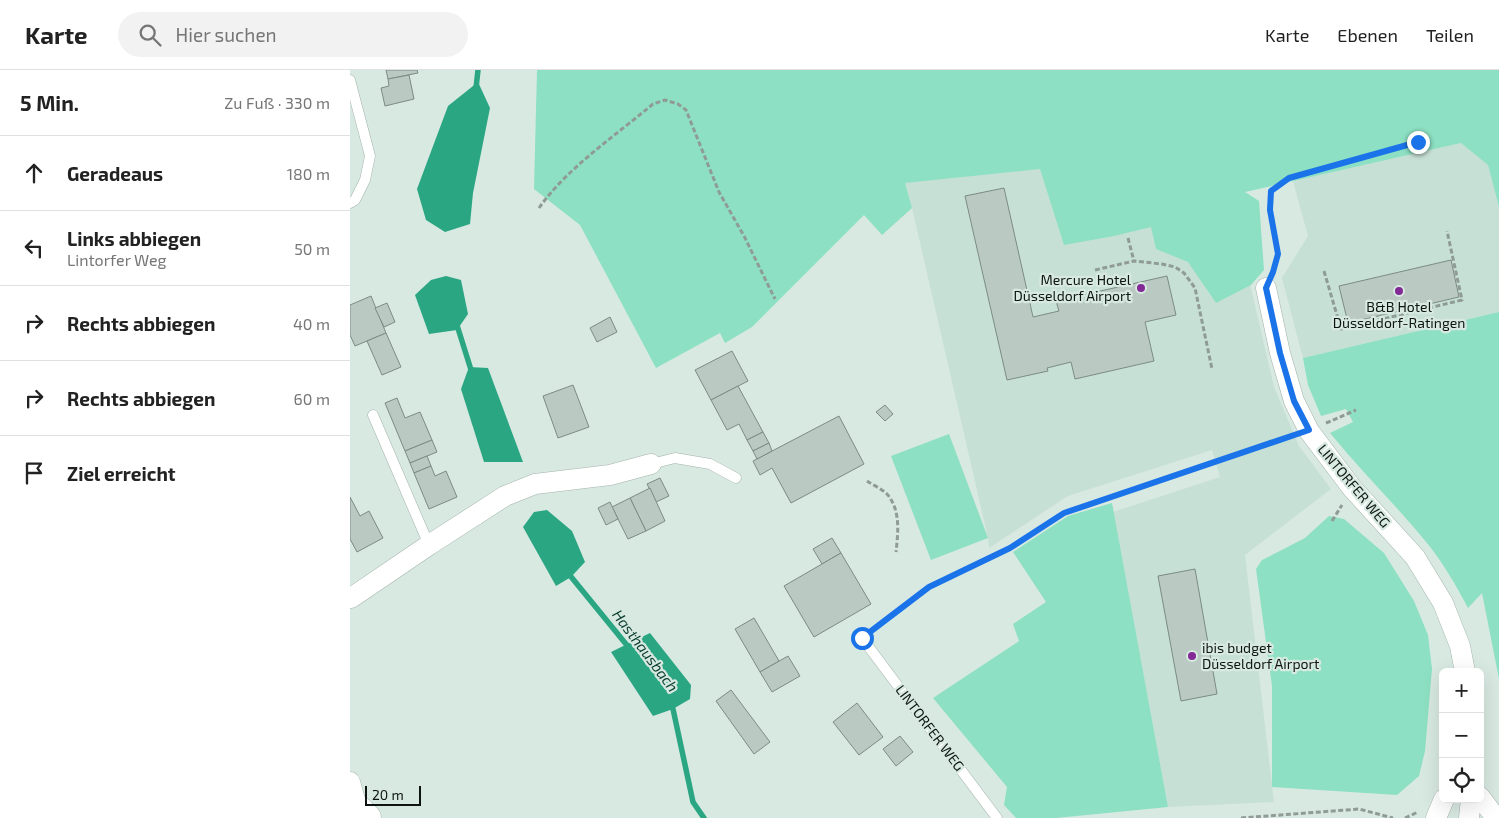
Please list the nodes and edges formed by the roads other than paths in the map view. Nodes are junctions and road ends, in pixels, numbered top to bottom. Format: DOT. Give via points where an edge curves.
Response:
graph roads {
  1 [pos="350,80"];
  2 [pos="350,203"];
  3 [pos="1266,288"];
  4 [pos="373,415"];
  5 [pos="651,464"];
  6 [pos="736,478"];
  7 [pos="429,545"];
  8 [pos="350,598"];
  9 [pos="862,638"];
  10 [pos="1464,668"];
  11 [pos="350,782"];
  12 [pos="1484,802"];
  13 [pos="1442,803"];
  14 [pos="1471,803"];
  15 [pos="362,815"];
  16 [pos="997,818"];
  17 [pos="1436,818"];
  18 [pos="1469,818"];
  19 [pos="1496,818"];
  1 -- 2 [label="lane" via="370,156 365,180 355,200"];
  3 -- 10 [label="street, LINTORFER WEG" via="1294,401 1309,430 1352,488 1415,557 1443,604 1460,646"];
  4 -- 7 [label="lane"];
  5 -- 6 [label="lane" via="676,458 710,464"];
  5 -- 7 [label="street" via="610,475 535,484 505,496"];
  7 -- 8 [label="street"];
  9 -- 16 [label="lane, LINTORFER WEG"];
  11 -- 15 [label="street"];
  12 -- 19 [label="street"];
  13 -- 17 [label="street"];
  14 -- 18 [label="street"];
}
